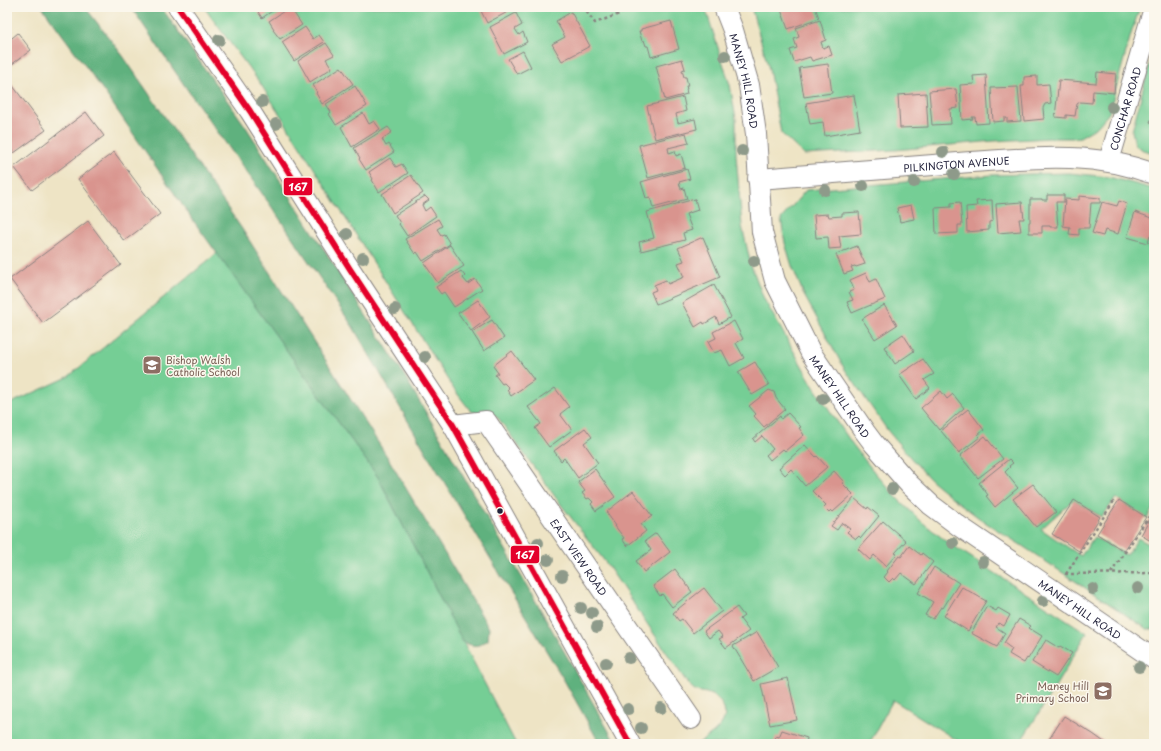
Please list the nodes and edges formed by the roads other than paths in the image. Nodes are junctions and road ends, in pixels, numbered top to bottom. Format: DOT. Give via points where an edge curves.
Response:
graph roads {
  1 [pos="178,7"];
  2 [pos="724,7"];
  3 [pos="1154,8"];
  4 [pos="1109,162"];
  5 [pos="1154,174"];
  6 [pos="758,179"];
  7 [pos="454,425"];
  8 [pos="1153,657"];
  9 [pos="691,719"];
  10 [pos="630,744"];
  1 -- 7 [label="street" via="250,111 350,270"];
  2 -- 6 [label="street, MANEY HILL ROAD" via="749,85 756,134"];
  3 -- 4 [label="street, CONCHAR ROAD"];
  4 -- 5 [label="street, PILKINGTON AVENUE"];
  4 -- 6 [label="street, PILKINGTON AVENUE" via="1032,158"];
  6 -- 8 [label="street, MANEY HILL ROAD" via="762,232 775,281 811,352 874,444 909,484 959,526"];
  7 -- 9 [label="street, EAST VIEW ROAD" via="486,421"];
  7 -- 10 [label="street"];
}
